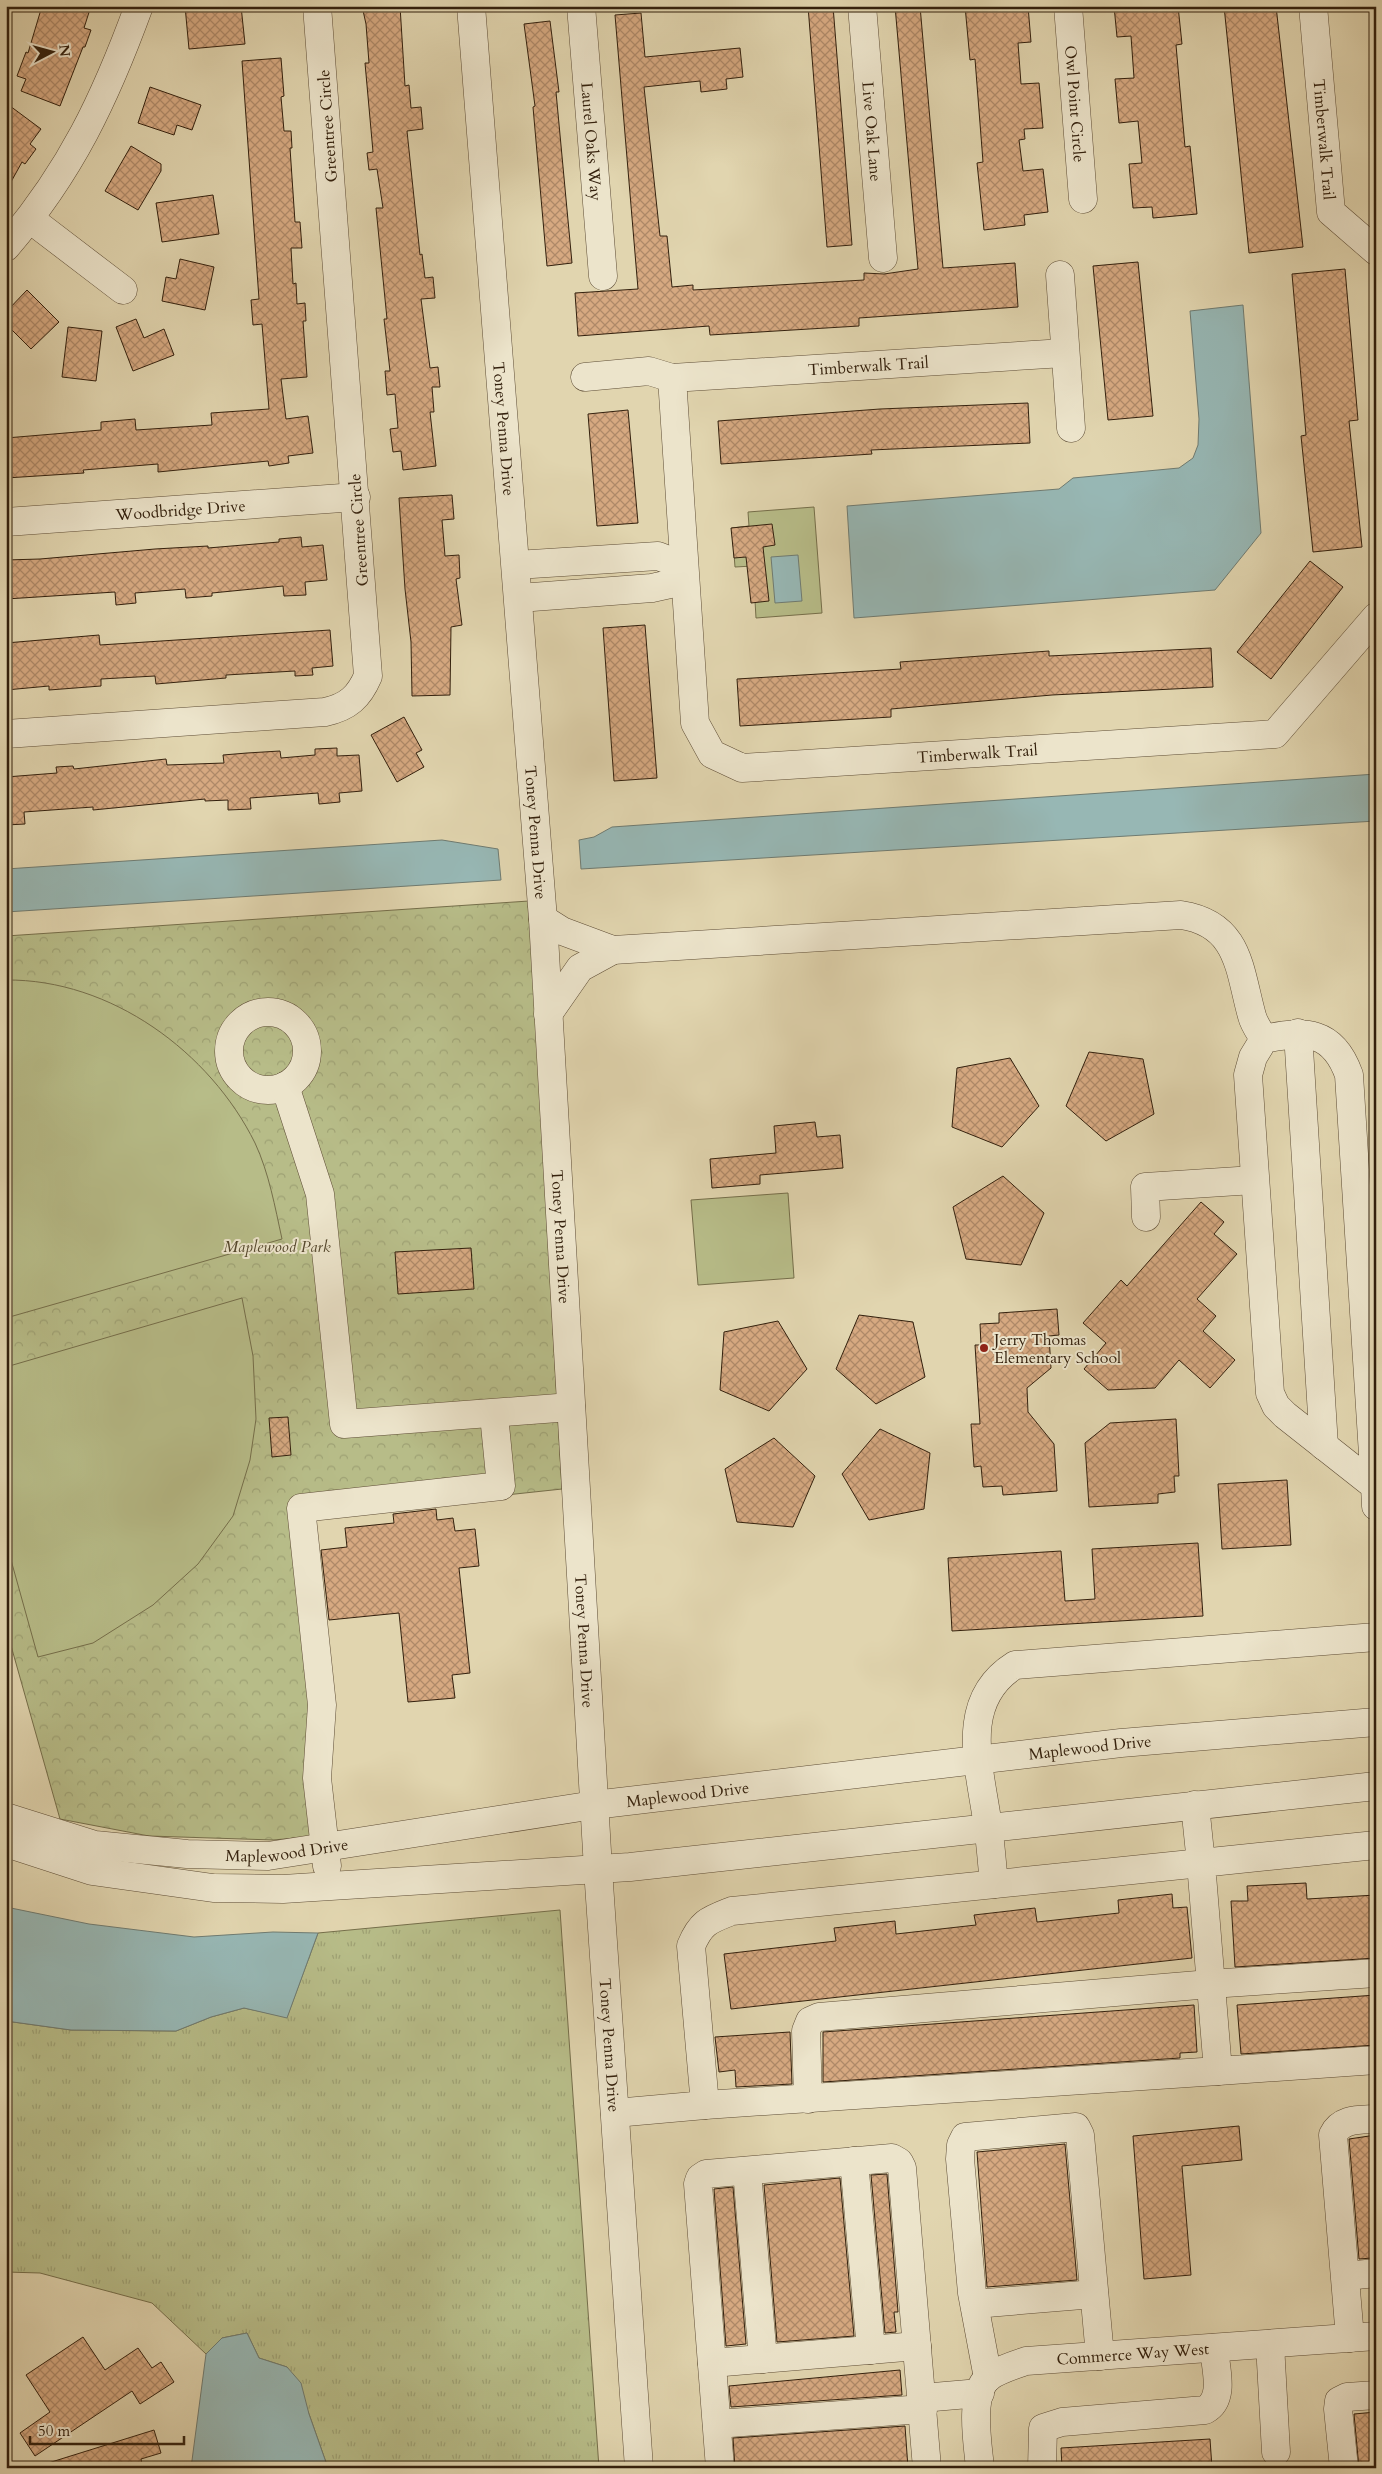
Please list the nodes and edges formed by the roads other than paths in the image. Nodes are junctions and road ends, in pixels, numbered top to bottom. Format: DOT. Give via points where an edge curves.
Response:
graph roads {
  1 [pos="139,6"];
  2 [pos="317,6"];
  3 [pos="471,6"];
  4 [pos="581,6"];
  5 [pos="862,6"];
  6 [pos="1068,6"];
  7 [pos="1313,6"];
  8 [pos="1083,199"];
  9 [pos="30,219"];
  10 [pos="6,247"];
  11 [pos="1376,251"];
  12 [pos="883,258"];
  13 [pos="1060,275"];
  14 [pos="603,276"];
  15 [pos="123,290"];
  16 [pos="1064,353"];
  17 [pos="585,377"];
  18 [pos="672,378"];
  19 [pos="1071,428"];
  20 [pos="356,497"];
  21 [pos="6,522"];
  22 [pos="516,566"];
  23 [pos="684,575"];
  24 [pos="519,598"];
  25 [pos="1376,618"];
  26 [pos="6,734"];
  27 [pos="542,919"];
  28 [pos="613,950"];
  29 [pos="548,1014"];
  30 [pos="1298,1034"];
  31 [pos="1264,1039"];
  32 [pos="285,1086"];
  33 [pos="1254,1180"];
  34 [pos="1146,1217"];
  35 [pos="571,1407"];
  36 [pos="494,1414"];
  37 [pos="1324,1446"];
  38 [pos="1375,1496"];
  39 [pos="1376,1637"];
  40 [pos="1376,1722"];
  41 [pos="977,1760"];
  42 [pos="1376,1786"];
  43 [pos="594,1805"];
  44 [pos="1195,1805"];
  45 [pos="6,1817"];
  46 [pos="988,1827"];
  47 [pos="6,1843"];
  48 [pos="1376,1845"];
  49 [pos="325,1848"];
  50 [pos="1201,1863"];
  51 [pos="598,1869"];
  52 [pos="994,1884"];
  53 [pos="329,1886"];
  54 [pos="1376,1973"];
  55 [pos="1210,1984"];
  56 [pos="1376,2060"];
  57 [pos="1218,2071"];
  58 [pos="808,2099"];
  59 [pos="705,2106"];
  60 [pos="615,2113"];
  61 [pos="1376,2119"];
  62 [pos="854,2161"];
  63 [pos="747,2171"];
  64 [pos="1376,2273"];
  65 [pos="1346,2276"];
  66 [pos="1094,2294"];
  67 [pos="975,2304"];
  68 [pos="1363,2337"];
  69 [pos="1270,2344"];
  70 [pos="917,2346"];
  71 [pos="1214,2348"];
  72 [pos="871,2350"];
  73 [pos="1100,2356"];
  74 [pos="763,2359"];
  75 [pos="712,2363"];
  76 [pos="984,2385"];
  77 [pos="1376,2395"];
  78 [pos="922,2403"];
  79 [pos="717,2424"];
  80 [pos="1276,2452"];
  81 [pos="639,2468"];
  82 [pos="720,2468"];
  83 [pos="928,2468"];
  84 [pos="980,2468"];
  85 [pos="1042,2468"];
  86 [pos="1344,2468"];
  1 -- 9 [label="street" via="115,72 91,123"];
  2 -- 20 [label="street, Greentree Circle"];
  3 -- 22 [label="street, Toney Penna Drive"];
  4 -- 14 [label="street, Laurel Oaks Way"];
  5 -- 12 [label="street, Live Oak Lane"];
  6 -- 8 [label="street, Owl Point Circle"];
  7 -- 11 [label="street, Timberwalk Trail" via="1332,212"];
  9 -- 10 [label="street"];
  9 -- 15 [label="street"];
  13 -- 16 [label="street"];
  16 -- 18 [label="street, Timberwalk Trail"];
  16 -- 19 [label="street"];
  17 -- 18 [label="street, Timberwalk Trail" via="649,371"];
  18 -- 23 [label="street, Timberwalk Trail"];
  20 -- 21 [label="street, Woodbridge Drive"];
  20 -- 26 [label="street, Greentree Circle" via="368,676 353,701 340,709 325,712"];
  22 -- 23 [label="street" via="658,556 672,560"];
  22 -- 24 [label="street, Toney Penna Drive"];
  23 -- 24 [label="street" via="670,584 652,588"];
  23 -- 25 [label="street, Timberwalk Trail" via="695,723 712,754 742,768 1275,734"];
  24 -- 27 [label="street, Toney Penna Drive"];
  27 -- 28 [label="street" via="562,931"];
  27 -- 29 [label="street, Toney Penna Drive"];
  28 -- 29 [label="street" via="580,968"];
  28 -- 31 [label="street" via="1181,915 1206,922 1219,931 1237,954 1252,1018"];
  29 -- 35 [label="street, Toney Penna Drive"];
  30 -- 31 [label="street"];
  30 -- 37 [label="street"];
  30 -- 38 [label="street" via="1324,1040 1336,1048 1348,1075"];
  31 -- 33 [label="street" via="1253,1057 1248,1075"];
  32 -- 36 [label="street" via="320,1194 344,1424"];
  33 -- 34 [label="street" via="1145,1186"];
  33 -- 37 [label="street" via="1270,1393 1285,1415"];
  35 -- 36 [label="street"];
  35 -- 43 [label="street, Toney Penna Drive"];
  36 -- 49 [label="street" via="501,1486 301,1508 322,1705 317,1778"];
  37 -- 38 [label="street"];
  39 -- 41 [label="street" via="1016,1665 992,1685 981,1707 976,1733"];
  40 -- 41 [label="street, Maplewood Drive" via="1121,1743"];
  41 -- 43 [label="street, Maplewood Drive"];
  41 -- 46 [label="street"];
  42 -- 44 [label="street, Maplewood Drive"];
  43 -- 49 [label="street, Maplewood Drive"];
  43 -- 51 [label="street, Toney Penna Drive"];
  44 -- 46 [label="street, Maplewood Drive"];
  44 -- 50 [label="street"];
  45 -- 49 [label="street, Maplewood Drive" via="95,1845 177,1854 268,1856"];
  46 -- 51 [label="street, Maplewood Drive"];
  46 -- 52 [label="street"];
  47 -- 53 [label="street, Maplewood Drive" via="92,1871 159,1881 213,1888"];
  48 -- 50 [label="street"];
  49 -- 53 [label="street"];
  50 -- 52 [label="street"];
  50 -- 55 [label="street"];
  51 -- 53 [label="street, Maplewood Drive"];
  51 -- 60 [label="street, Toney Penna Drive"];
  52 -- 59 [label="street" via="732,1911 698,1928 691,1946"];
  54 -- 55 [label="street"];
  55 -- 57 [label="street"];
  55 -- 58 [label="street" via="820,2017 810,2021 806,2031"];
  56 -- 57 [label="street"];
  57 -- 58 [label="street"];
  58 -- 59 [label="street"];
  59 -- 60 [label="street"];
  60 -- 81 [label="street, Toney Penna Drive"];
  61 -- 65 [label="street" via="1346,2122 1337,2126 1333,2135"];
  62 -- 63 [label="street"];
  62 -- 70 [label="street" via="892,2158 902,2168"];
  62 -- 72 [label="street"];
  63 -- 74 [label="street"];
  63 -- 75 [label="street" via="706,2174 698,2184"];
  64 -- 65 [label="street"];
  65 -- 68 [label="street"];
  66 -- 67 [label="street"];
  66 -- 67 [label="street" via="1080,2135 1076,2127 965,2137 960,2159"];
  66 -- 73 [label="street"];
  67 -- 76 [label="street"];
  68 -- 69 [label="street, Commerce Way West"];
  69 -- 71 [label="street, Commerce Way West"];
  69 -- 80 [label="street"];
  70 -- 72 [label="street"];
  70 -- 78 [label="street"];
  71 -- 73 [label="street, Commerce Way West"];
  71 -- 85 [label="street" via="1218,2398 1212,2406 1205,2410 1062,2422 1043,2428"];
  72 -- 74 [label="street"];
  73 -- 76 [label="street, Commerce Way West" via="1026,2361 1004,2368"];
  74 -- 75 [label="street"];
  75 -- 79 [label="street"];
  76 -- 78 [label="street"];
  76 -- 84 [label="street" via="976,2412"];
  77 -- 86 [label="street" via="1347,2397 1339,2401"];
  78 -- 79 [label="street"];
  78 -- 83 [label="street"];
  79 -- 82 [label="street"];
}
